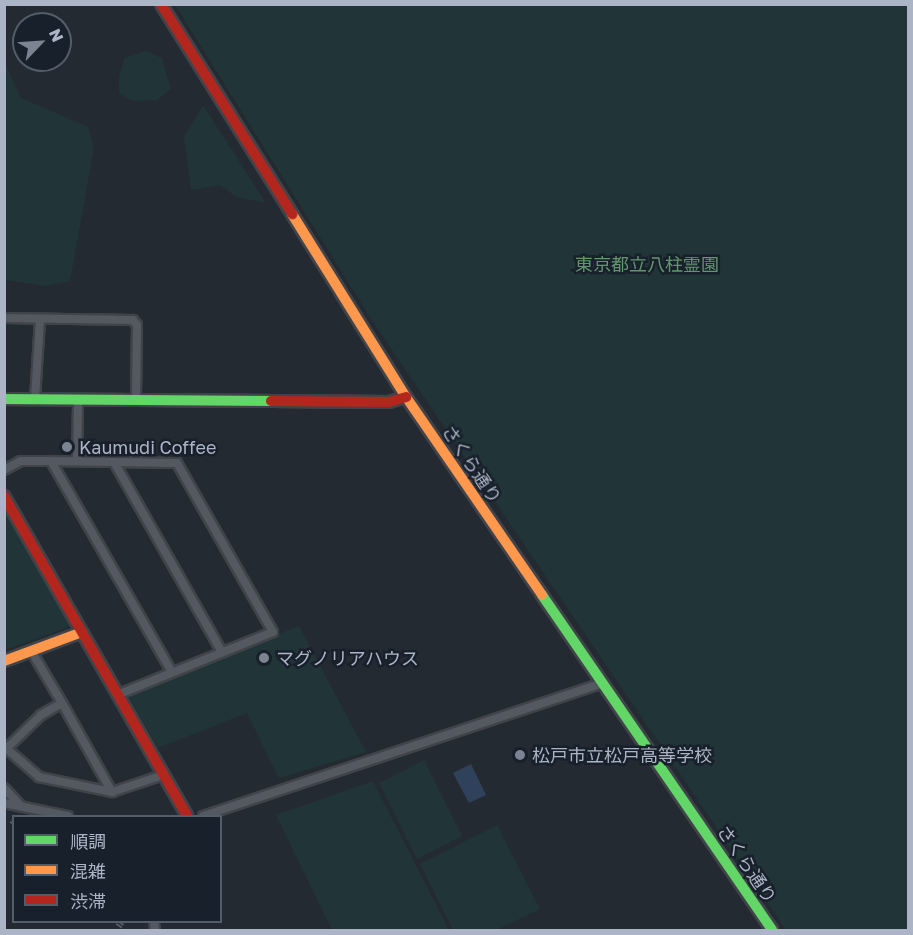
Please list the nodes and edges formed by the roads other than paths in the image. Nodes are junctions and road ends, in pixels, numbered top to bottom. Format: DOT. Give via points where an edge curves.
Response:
graph roads {
  1 [pos="161,4"];
  2 [pos="4,318"];
  3 [pos="40,319"];
  4 [pos="406,398"];
  5 [pos="4,399"];
  6 [pos="35,399"];
  7 [pos="78,400"];
  8 [pos="136,400"];
  9 [pos="51,460"];
  10 [pos="77,460"];
  11 [pos="114,462"];
  12 [pos="4,470"];
  13 [pos="4,496"];
  14 [pos="82,632"];
  15 [pos="32,652"];
  16 [pos="222,652"];
  17 [pos="4,660"];
  18 [pos="172,672"];
  19 [pos="602,683"];
  20 [pos="117,695"];
  21 [pos="62,703"];
  22 [pos="6,750"];
  23 [pos="163,775"];
  24 [pos="4,789"];
  25 [pos="112,792"];
  26 [pos="4,803"];
  27 [pos="21,806"];
  28 [pos="63,815"];
  29 [pos="186,815"];
  30 [pos="205,815"];
  31 [pos="772,930"];
  1 -- 4 [label="street, さくら通り"];
  2 -- 3 [label="street"];
  3 -- 6 [label="street"];
  3 -- 8 [label="street" via="133,320"];
  4 -- 8 [label="street" via="389,402"];
  4 -- 19 [label="street, さくら通り"];
  5 -- 6 [label="street"];
  6 -- 7 [label="street"];
  7 -- 8 [label="street"];
  7 -- 10 [label="street"];
  9 -- 10 [label="street"];
  9 -- 12 [label="street" via="21,461"];
  9 -- 18 [label="street"];
  10 -- 11 [label="street"];
  11 -- 16 [label="street"];
  11 -- 16 [label="street" via="177,463 273,632"];
  13 -- 14 [label="street"];
  14 -- 15 [label="street"];
  14 -- 20 [label="street"];
  15 -- 17 [label="street"];
  15 -- 21 [label="street"];
  16 -- 18 [label="street"];
  18 -- 20 [label="street"];
  19 -- 30 [label="street"];
  19 -- 31 [label="street, さくら通り"];
  20 -- 23 [label="street"];
  21 -- 22 [label="street" via="41,714"];
  21 -- 25 [label="street"];
  22 -- 25 [label="street" via="39,777"];
  23 -- 25 [label="street"];
  23 -- 29 [label="street"];
  24 -- 27 [label="street"];
  26 -- 27 [label="street"];
  27 -- 28 [label="street"];
}
